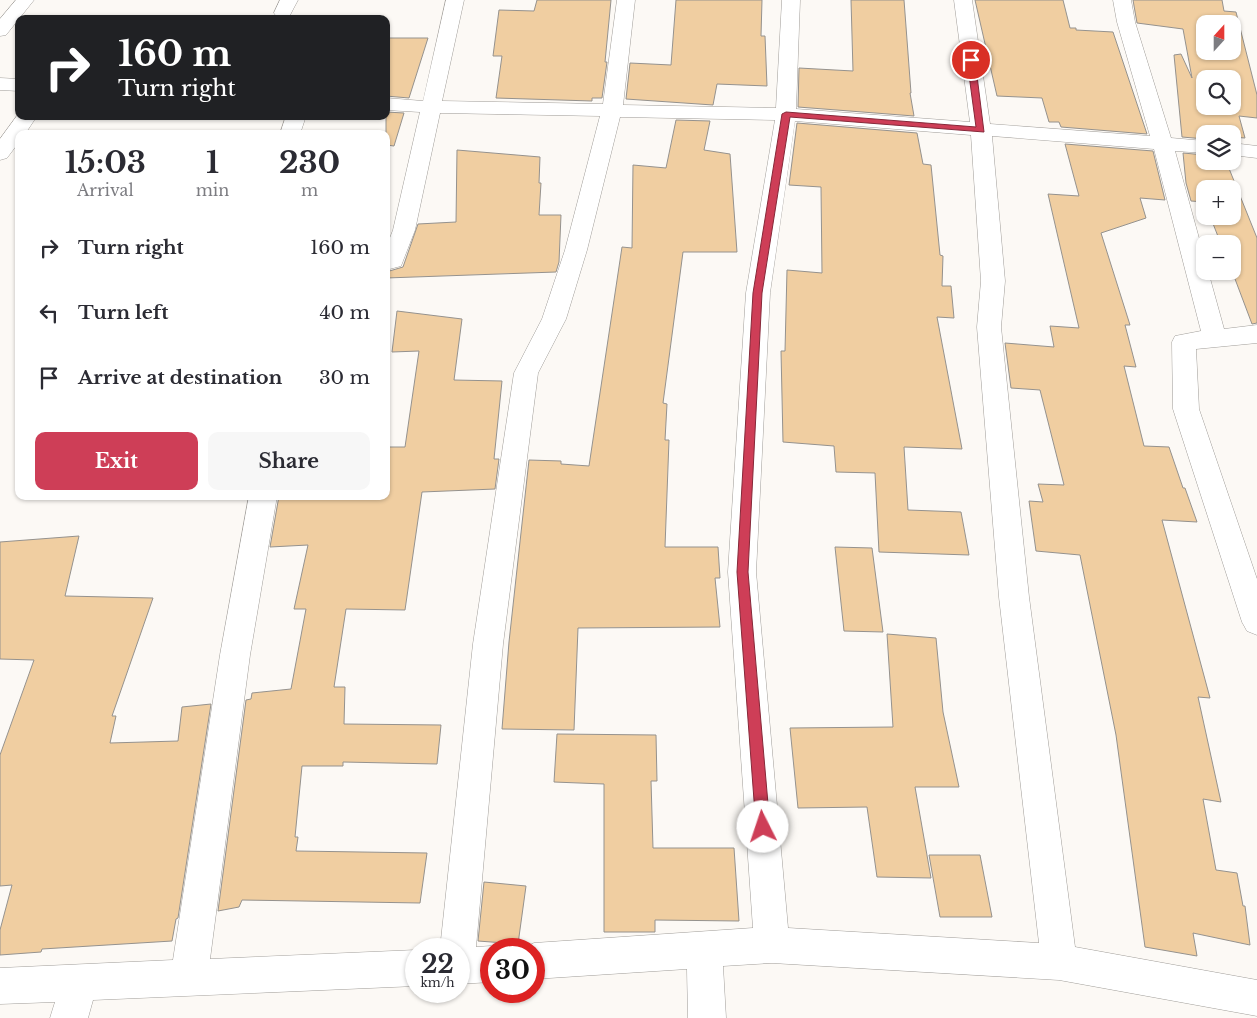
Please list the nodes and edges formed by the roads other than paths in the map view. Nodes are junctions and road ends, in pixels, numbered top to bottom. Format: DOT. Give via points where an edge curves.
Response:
graph roads {
  1 [pos="25,0"];
  2 [pos="455,0"];
  3 [pos="626,0"];
  4 [pos="791,0"];
  5 [pos="963,0"];
  6 [pos="1122,0"];
  7 [pos="0,31"];
  8 [pos="0,84"];
  9 [pos="15,85"];
  10 [pos="390,104"];
  11 [pos="430,107"];
  12 [pos="612,110"];
  13 [pos="786,114"];
  14 [pos="981,130"];
  15 [pos="15,133"];
  16 [pos="1162,143"];
  17 [pos="1196,146"];
  18 [pos="1241,151"];
  19 [pos="1257,152"];
  20 [pos="0,154"];
  21 [pos="390,262"];
  22 [pos="1257,334"];
  23 [pos="1215,340"];
  24 [pos="262,500"];
  25 [pos="1257,622"];
  26 [pos="459,938"];
  27 [pos="772,945"];
  28 [pos="704,949"];
  29 [pos="545,960"];
  30 [pos="1059,962"];
  31 [pos="405,968"];
  32 [pos="190,977"];
  33 [pos="80,982"];
  34 [pos="0,986"];
  35 [pos="1257,998"];
  36 [pos="70,1018"];
  37 [pos="707,1018"];
  1 -- 7 [label="street"];
  2 -- 11 [label="street"];
  3 -- 12 [label="street"];
  4 -- 13 [label="street"];
  5 -- 14 [label="street"];
  6 -- 16 [label="street"];
  8 -- 9 [label="street"];
  10 -- 11 [label="street"];
  11 -- 12 [label="street"];
  11 -- 21 [label="street" via="404,230 394,262"];
  12 -- 13 [label="street"];
  12 -- 26 [label="street" via="576,250 554,319 526,373 488,644"];
  13 -- 14 [label="street"];
  13 -- 27 [label="street" via="758,293 742,572"];
  14 -- 16 [label="street"];
  14 -- 30 [label="street" via="993,281 989,327 1014,597"];
  15 -- 20 [label="street"];
  16 -- 17 [label="street"];
  16 -- 23 [label="street"];
  18 -- 19 [label="street"];
  22 -- 23 [label="street"];
  23 -- 25 [label="street" via="1184,342 1186,409"];
  24 -- 32 [label="street" via="235,655"];
  27 -- 28 [label="street"];
  27 -- 30 [label="street"];
  28 -- 29 [label="street"];
  28 -- 37 [label="street"];
  30 -- 35 [label="street"];
  31 -- 32 [label="street"];
  32 -- 33 [label="street"];
  33 -- 34 [label="street"];
  33 -- 36 [label="street"];
}
